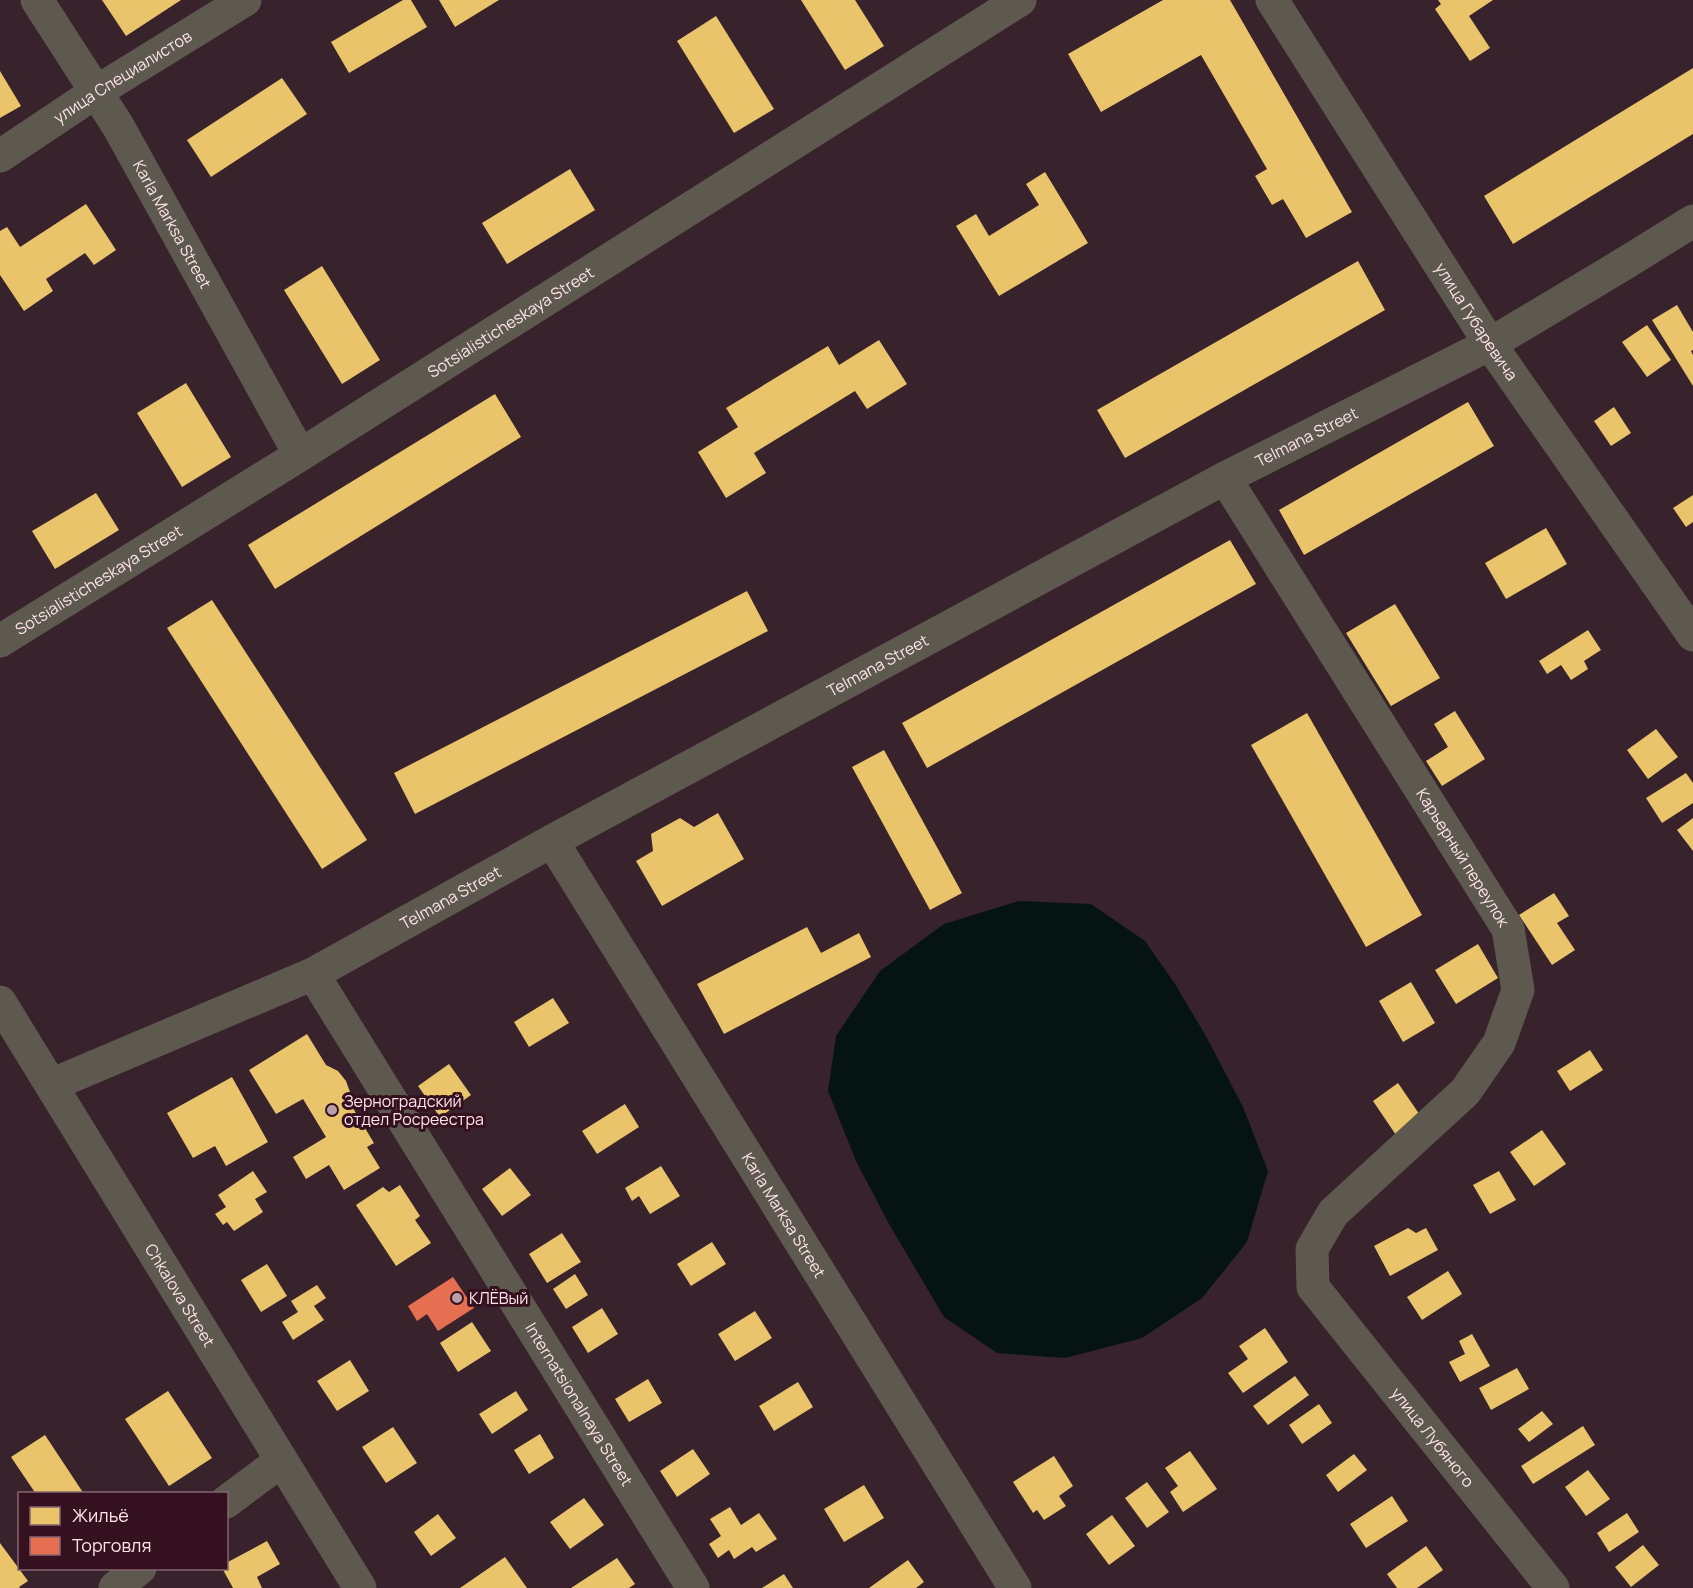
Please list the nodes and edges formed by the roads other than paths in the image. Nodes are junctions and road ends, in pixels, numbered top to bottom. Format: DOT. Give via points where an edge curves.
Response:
graph roads {
  1 [pos="38,0"];
  2 [pos="245,0"];
  3 [pos="1020,0"];
  4 [pos="1272,0"];
  5 [pos="96,92"];
  6 [pos="0,156"];
  7 [pos="1693,220"];
  8 [pos="1490,344"];
  9 [pos="300,455"];
  10 [pos="1225,478"];
  11 [pos="1693,635"];
  12 [pos="0,641"];
  13 [pos="552,841"];
  14 [pos="313,974"];
  15 [pos="0,1002"];
  16 [pos="51,1086"];
  17 [pos="1313,1287"];
  18 [pos="281,1461"];
  19 [pos="228,1501"];
  20 [pos="139,1570"];
  21 [pos="115,1588"];
  22 [pos="360,1588"];
  23 [pos="693,1588"];
  24 [pos="1015,1588"];
  25 [pos="1553,1588"];
  1 -- 5 [label="street, Karla Marksa Street"];
  2 -- 5 [label="street, улица Специалистов"];
  3 -- 9 [label="street, Sotsialisticheskaya Street"];
  4 -- 8 [label="street, улица Губаревича"];
  5 -- 6 [label="street, улица Специалистов"];
  5 -- 9 [label="street, Karla Marksa Street"];
  7 -- 8 [label="street, Telmana Street"];
  8 -- 10 [label="street, Telmana Street"];
  8 -- 11 [label="street, улица Губаревича"];
  9 -- 12 [label="street, Sotsialisticheskaya Street"];
  10 -- 13 [label="street, Telmana Street"];
  10 -- 17 [label="street, Карьерный переулок" via="1508,929 1518,990 1499,1043 1465,1092 1333,1213 1312,1249"];
  13 -- 14 [label="street, Telmana Street"];
  13 -- 24 [label="street, Karla Marksa Street"];
  14 -- 16 [label="street, Telmana Street"];
  14 -- 23 [label="street, Internatsionalnaya Street"];
  15 -- 16 [label="street, Chkalova Street"];
  16 -- 18 [label="street, Chkalova Street"];
  17 -- 25 [label="street, улица Лубяного"];
  18 -- 19 [label="street"];
  18 -- 22 [label="street, Chkalova Street"];
  20 -- 21 [label="street"];
}
